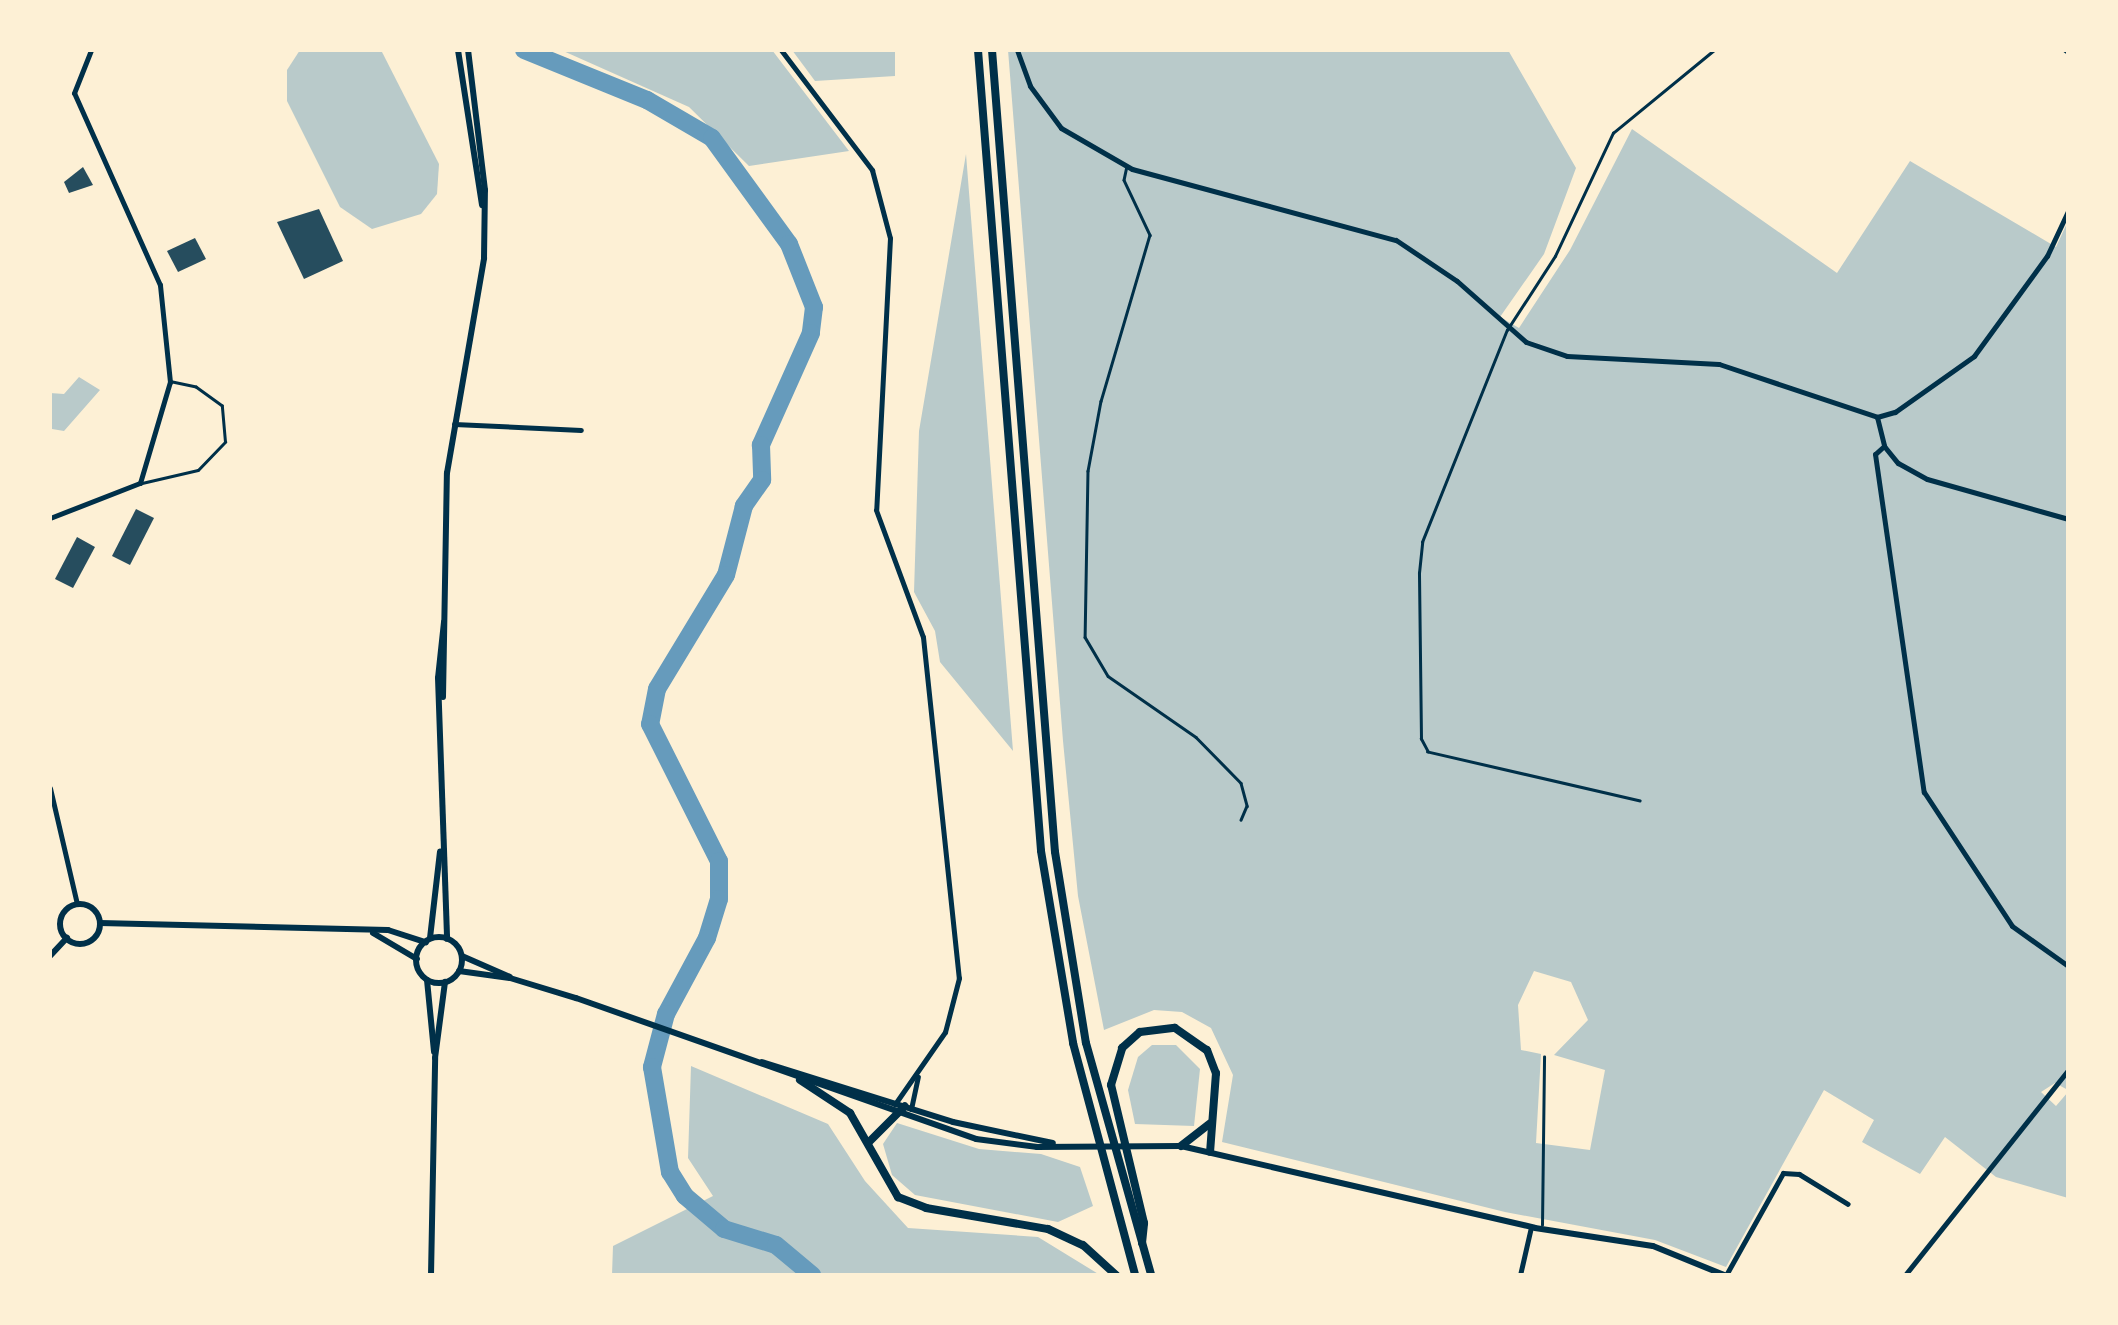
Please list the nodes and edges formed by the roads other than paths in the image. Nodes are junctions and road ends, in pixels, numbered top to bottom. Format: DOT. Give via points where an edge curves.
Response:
graph roads {
  1 [pos="91,50"];
  2 [pos="458,50"];
  3 [pos="781,50"];
  4 [pos="978,50"];
  5 [pos="992,50"];
  6 [pos="1017,50"];
  7 [pos="1714,50"];
  8 [pos="468,51"];
  9 [pos="1127,166"];
  10 [pos="483,206"];
  11 [pos="2068,211"];
  12 [pos="1507,330"];
  13 [pos="170,382"];
  14 [pos="1878,417"];
  15 [pos="454,424"];
  16 [pos="581,430"];
  17 [pos="1884,446"];
  18 [pos="140,483"];
  19 [pos="50,518"];
  20 [pos="2068,519"];
  21 [pos="50,788"];
  22 [pos="1640,801"];
  23 [pos="1241,820"];
  24 [pos="440,851"];
  25 [pos="77,904"];
  26 [pos="100,923"];
  27 [pos="368,931"];
  28 [pos="66,938"];
  29 [pos="448,939"];
  30 [pos="428,941"];
  31 [pos="461,955"];
  32 [pos="50,956"];
  33 [pos="417,958"];
  34 [pos="2068,966"];
  35 [pos="459,972"];
  36 [pos="510,978"];
  37 [pos="427,980"];
  38 [pos="446,982"];
  39 [pos="1544,1057"];
  40 [pos="435,1058"];
  41 [pos="760,1062"];
  42 [pos="2068,1070"];
  43 [pos="918,1076"];
  44 [pos="800,1080"];
  45 [pos="901,1109"];
  46 [pos="1209,1124"];
  47 [pos="868,1143"];
  48 [pos="1054,1144"];
  49 [pos="1181,1146"];
  50 [pos="1210,1152"];
  51 [pos="1848,1204"];
  52 [pos="1531,1227"];
  53 [pos="1542,1228"];
  54 [pos="1142,1247"];
  55 [pos="432,1275"];
  56 [pos="1116,1275"];
  57 [pos="1135,1275"];
  58 [pos="1151,1275"];
  59 [pos="1520,1275"];
  60 [pos="1725,1275"];
  61 [pos="1905,1275"];
  1 -- 13 [label="street" via="74,93 160,285"];
  2 -- 10 [label="street"];
  3 -- 43 [label="street" via="872,170 890,238 876,510 923,637 959,978 946,1032"];
  4 -- 57 [label="highway" via="1041,851 1073,1044"];
  5 -- 54 [label="highway" via="1055,852 1086,1043"];
  6 -- 9 [label="street" via="1030,86 1061,128"];
  7 -- 12 [label="lane" via="1613,134 1555,256"];
  8 -- 10 [label="street"];
  9 -- 12 [label="street" via="1396,240 1458,281"];
  9 -- 23 [label="lane" via="1124,180 1150,235 1101,401 1088,471 1085,637 1108,676 1196,737 1241,783 1247,806"];
  10 -- 15 [label="street" via="484,258"];
  11 -- 14 [label="street" via="2047,256 1974,356"];
  12 -- 14 [label="street" via="1567,356 1719,364"];
  12 -- 22 [label="lane" via="1422,542 1422,739 1436,754"];
  13 -- 18 [label="street"];
  13 -- 18 [label="lane" via="196,387 222,406 226,442 198,470"];
  14 -- 17 [label="street"];
  15 -- 16 [label="street"];
  15 -- 24 [label="street" via="447,473"];
  17 -- 20 [label="street" via="1927,479"];
  17 -- 34 [label="street" via="1875,454 1924,792 2012,926"];
  18 -- 19 [label="street"];
  21 -- 25 [label="street"];
  24 -- 29 [label="street"];
  24 -- 30 [label="street"];
  25 -- 26 [label="street" via="90,906"];
  25 -- 28 [label="street" via="60,921"];
  26 -- 27 [label="street"];
  26 -- 28 [label="street" via="92,940"];
  27 -- 30 [label="street"];
  27 -- 33 [label="street"];
  28 -- 32 [label="street"];
  29 -- 30 [label="street"];
  29 -- 31 [label="street"];
  30 -- 33 [label="street"];
  31 -- 35 [label="street"];
  31 -- 36 [label="street"];
  33 -- 37 [label="street"];
  35 -- 36 [label="street"];
  35 -- 38 [label="street"];
  36 -- 41 [label="street"];
  37 -- 38 [label="street"];
  37 -- 40 [label="street"];
  38 -- 40 [label="street"];
  39 -- 53 [label="lane"];
  40 -- 55 [label="street"];
  41 -- 44 [label="street"];
  41 -- 45 [label="street"];
  42 -- 61 [label="street"];
  43 -- 45 [label="street"];
  43 -- 45 [label="street"];
  44 -- 45 [label="street"];
  44 -- 47 [label="highway" via="850,1113"];
  45 -- 47 [label="highway"];
  45 -- 48 [label="street"];
  45 -- 48 [label="street" via="976,1139"];
  46 -- 49 [label="highway"];
  46 -- 50 [label="highway"];
  46 -- 54 [label="highway" via="1216,1073 1198,1040 1163,1027 1130,1039 1116,1059 1111,1085 1144,1224"];
  47 -- 56 [label="highway" via="887,1184 908,1202 1048,1229 1083,1245"];
  48 -- 49 [label="street"];
  49 -- 50 [label="street"];
  50 -- 52 [label="street"];
  51 -- 60 [label="street" via="1799,1174 1783,1173"];
  52 -- 53 [label="street"];
  52 -- 59 [label="street"];
  53 -- 60 [label="street" via="1653,1246"];
  54 -- 58 [label="highway"];
}
